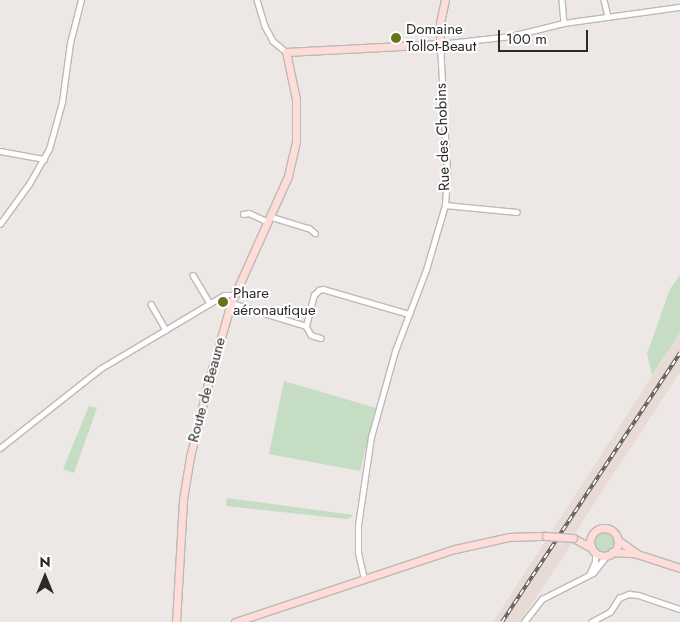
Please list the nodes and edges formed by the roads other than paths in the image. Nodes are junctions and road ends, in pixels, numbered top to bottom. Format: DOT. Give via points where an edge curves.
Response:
graph roads {
  1 [pos="81,0"];
  2 [pos="256,0"];
  3 [pos="444,0"];
  4 [pos="562,0"];
  5 [pos="604,0"];
  6 [pos="680,6"];
  7 [pos="608,16"];
  8 [pos="564,23"];
  9 [pos="440,44"];
  10 [pos="286,52"];
  11 [pos="0,150"];
  12 [pos="44,159"];
  13 [pos="445,205"];
  14 [pos="517,212"];
  15 [pos="244,214"];
  16 [pos="270,219"];
  17 [pos="0,224"];
  18 [pos="315,233"];
  19 [pos="194,276"];
  20 [pos="234,295"];
  21 [pos="210,303"];
  22 [pos="231,303"];
  23 [pos="151,304"];
  24 [pos="409,314"];
  25 [pos="306,326"];
  26 [pos="166,330"];
  27 [pos="321,338"];
  28 [pos="0,448"];
  29 [pos="592,535"];
  30 [pos="573,538"];
  31 [pos="618,540"];
  32 [pos="593,550"];
  33 [pos="610,554"];
  34 [pos="637,554"];
  35 [pos="680,568"];
  36 [pos="589,574"];
  37 [pos="364,579"];
  38 [pos="680,609"];
  39 [pos="176,622"];
  40 [pos="234,622"];
  41 [pos="524,622"];
  42 [pos="591,622"];
  1 -- 12 [label="street" via="70,43 58,123"];
  2 -- 10 [label="street" via="273,41"];
  3 -- 9 [label="street"];
  4 -- 8 [label="street"];
  5 -- 7 [label="street"];
  6 -- 7 [label="street"];
  7 -- 8 [label="street"];
  8 -- 9 [label="street" via="511,36"];
  9 -- 10 [label="street"];
  9 -- 13 [label="street, Rue des Chobins"];
  10 -- 16 [label="street, Route de Beaune" via="296,99 296,142 288,176"];
  11 -- 12 [label="street"];
  12 -- 17 [label="street"];
  13 -- 14 [label="street"];
  13 -- 24 [label="street, Rue des Chobins"];
  15 -- 16 [label="street"];
  16 -- 18 [label="street" via="309,228"];
  16 -- 20 [label="street, Route de Beaune"];
  19 -- 21 [label="street"];
  20 -- 21 [label="street" via="224,295"];
  20 -- 22 [label="street, Route de Beaune"];
  21 -- 26 [label="street"];
  22 -- 25 [label="street"];
  22 -- 39 [label="street, Route de Beaune" via="186,477"];
  23 -- 26 [label="street"];
  24 -- 25 [label="street" via="319,290 314,295"];
  24 -- 37 [label="street, Rue des Chobins" via="395,351 366,460 357,546"];
  25 -- 27 [label="street" via="311,335"];
  26 -- 28 [label="street" via="100,369"];
  29 -- 30 [label="street"];
  29 -- 31 [label="street" via="598,529 607,528"];
  29 -- 32 [label="street"];
  30 -- 32 [label="street"];
  30 -- 37 [label="street, bridge" via="518,536 480,542"];
  31 -- 33 [label="street"];
  31 -- 34 [label="street"];
  32 -- 33 [label="street"];
  32 -- 36 [label="street" via="595,562"];
  33 -- 34 [label="street"];
  33 -- 36 [label="street"];
  34 -- 35 [label="street"];
  36 -- 41 [label="street" via="545,596"];
  37 -- 40 [label="street"];
  38 -- 42 [label="street" via="629,594 620,598 610,612"];
}
